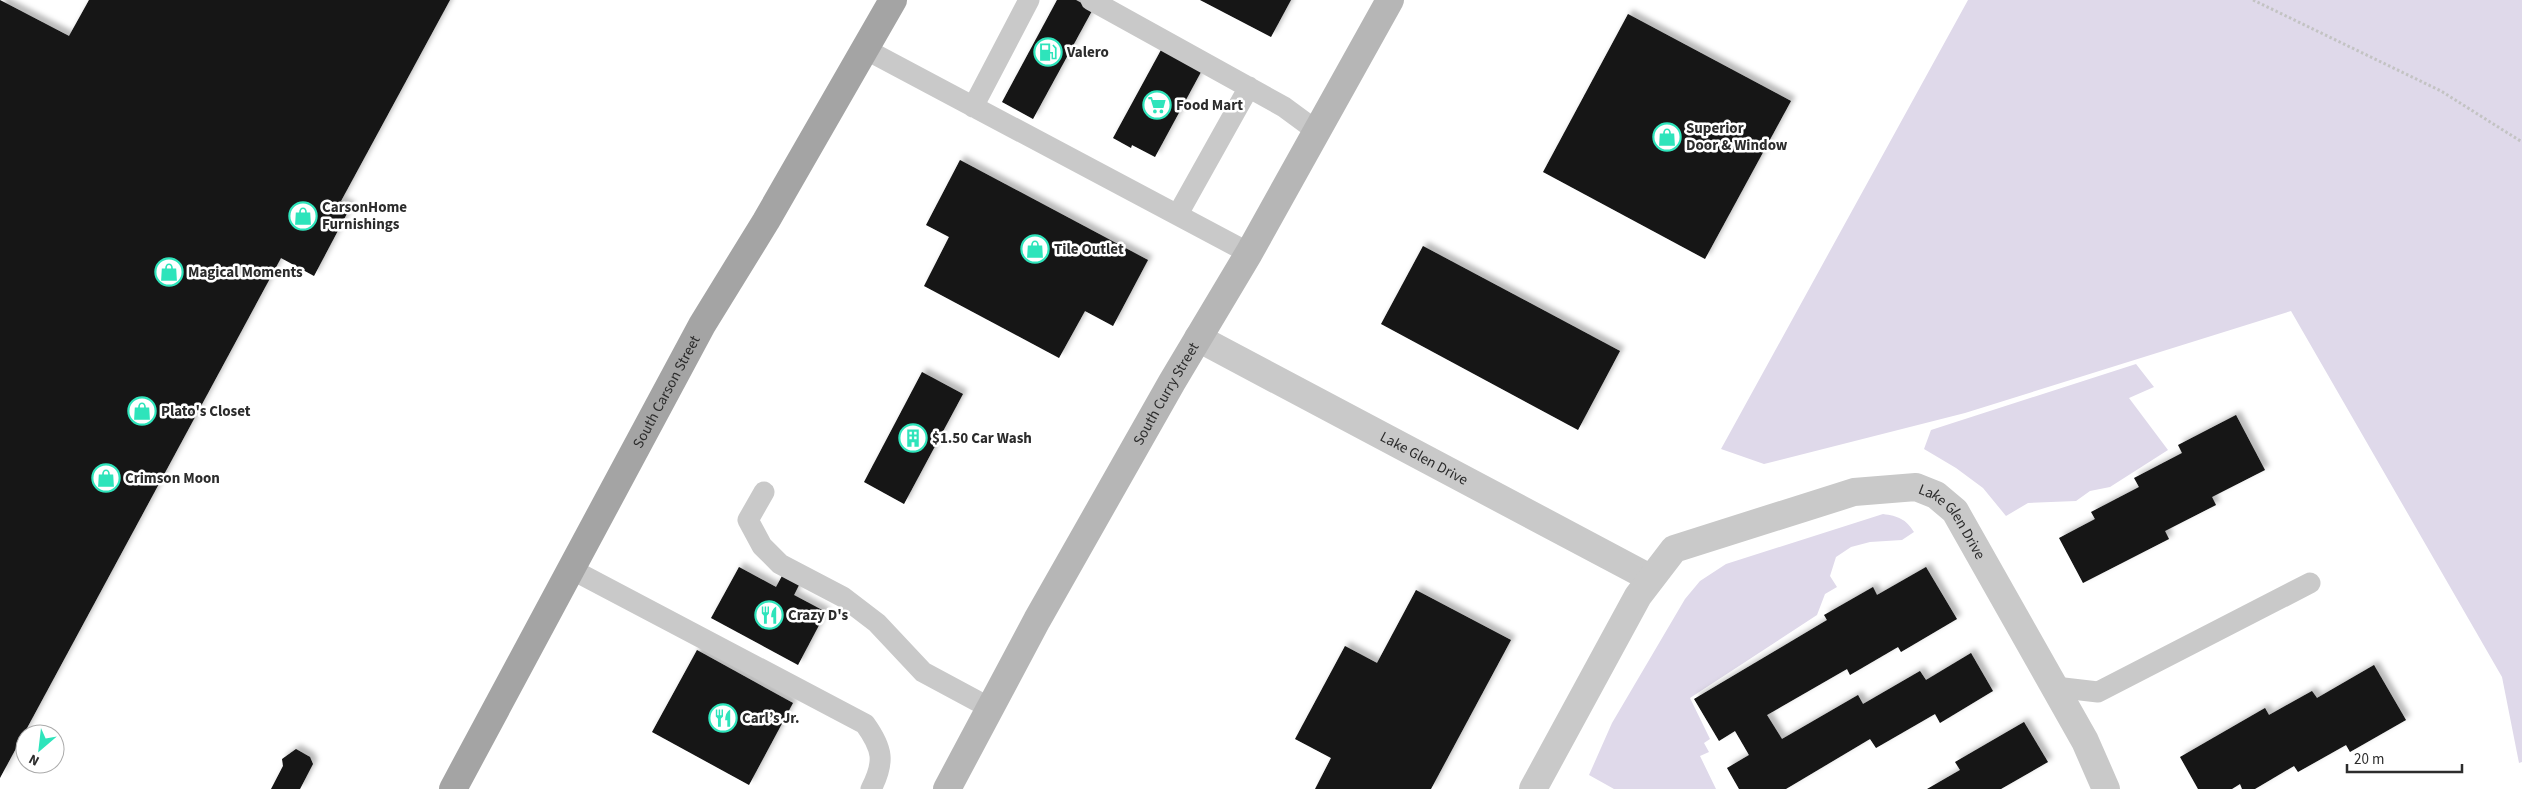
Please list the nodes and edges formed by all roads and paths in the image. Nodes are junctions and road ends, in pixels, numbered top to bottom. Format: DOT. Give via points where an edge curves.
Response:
graph roads {
  1 [pos="893,0"];
  2 [pos="1029,0"];
  3 [pos="1091,0"];
  4 [pos="1390,0"];
  5 [pos="2253,0"];
  6 [pos="865,49"];
  7 [pos="1248,88"];
  8 [pos="973,107"];
  9 [pos="1318,132"];
  10 [pos="2522,142"];
  11 [pos="1178,214"];
  12 [pos="1249,254"];
  13 [pos="1198,338"];
  14 [pos="764,492"];
  15 [pos="571,569"];
  16 [pos="1650,578"];
  17 [pos="2310,583"];
  18 [pos="2055,687"];
  19 [pos="990,708"];
  20 [pos="453,789"];
  21 [pos="871,789"];
  22 [pos="947,789"];
  23 [pos="1533,789"];
  24 [pos="2106,789"];
  1 -- 6 [label="main road, South Carson Street"];
  2 -- 8 [label="lane"];
  3 -- 7 [label="lane"];
  4 -- 9 [label="street, South Curry Street"];
  5 -- 10 [label="path" via="2441,91"];
  6 -- 8 [label="lane"];
  6 -- 15 [label="main road, South Carson Street" via="702,325"];
  7 -- 9 [label="lane" via="1284,107"];
  7 -- 11 [label="lane"];
  8 -- 11 [label="lane"];
  9 -- 12 [label="street, South Curry Street"];
  11 -- 12 [label="lane"];
  12 -- 13 [label="street, South Curry Street"];
  13 -- 16 [label="street, Lake Glen Drive"];
  13 -- 19 [label="street, South Curry Street"];
  14 -- 19 [label="lane" via="748,520 762,546 780,564 843,597 877,623 923,672"];
  15 -- 20 [label="main road, South Carson Street"];
  15 -- 21 [label="lane" via="865,724 880,752 880,767"];
  16 -- 18 [label="street, Lake Glen Drive" via="1674,549 1854,492 1916,487 1936,495 1955,511"];
  16 -- 23 [label="street, Lake Glen Drive"];
  17 -- 18 [label="lane" via="2098,692"];
  18 -- 24 [label="street, Lake Glen Drive" via="2085,741"];
  19 -- 22 [label="street, South Curry Street"];
}
